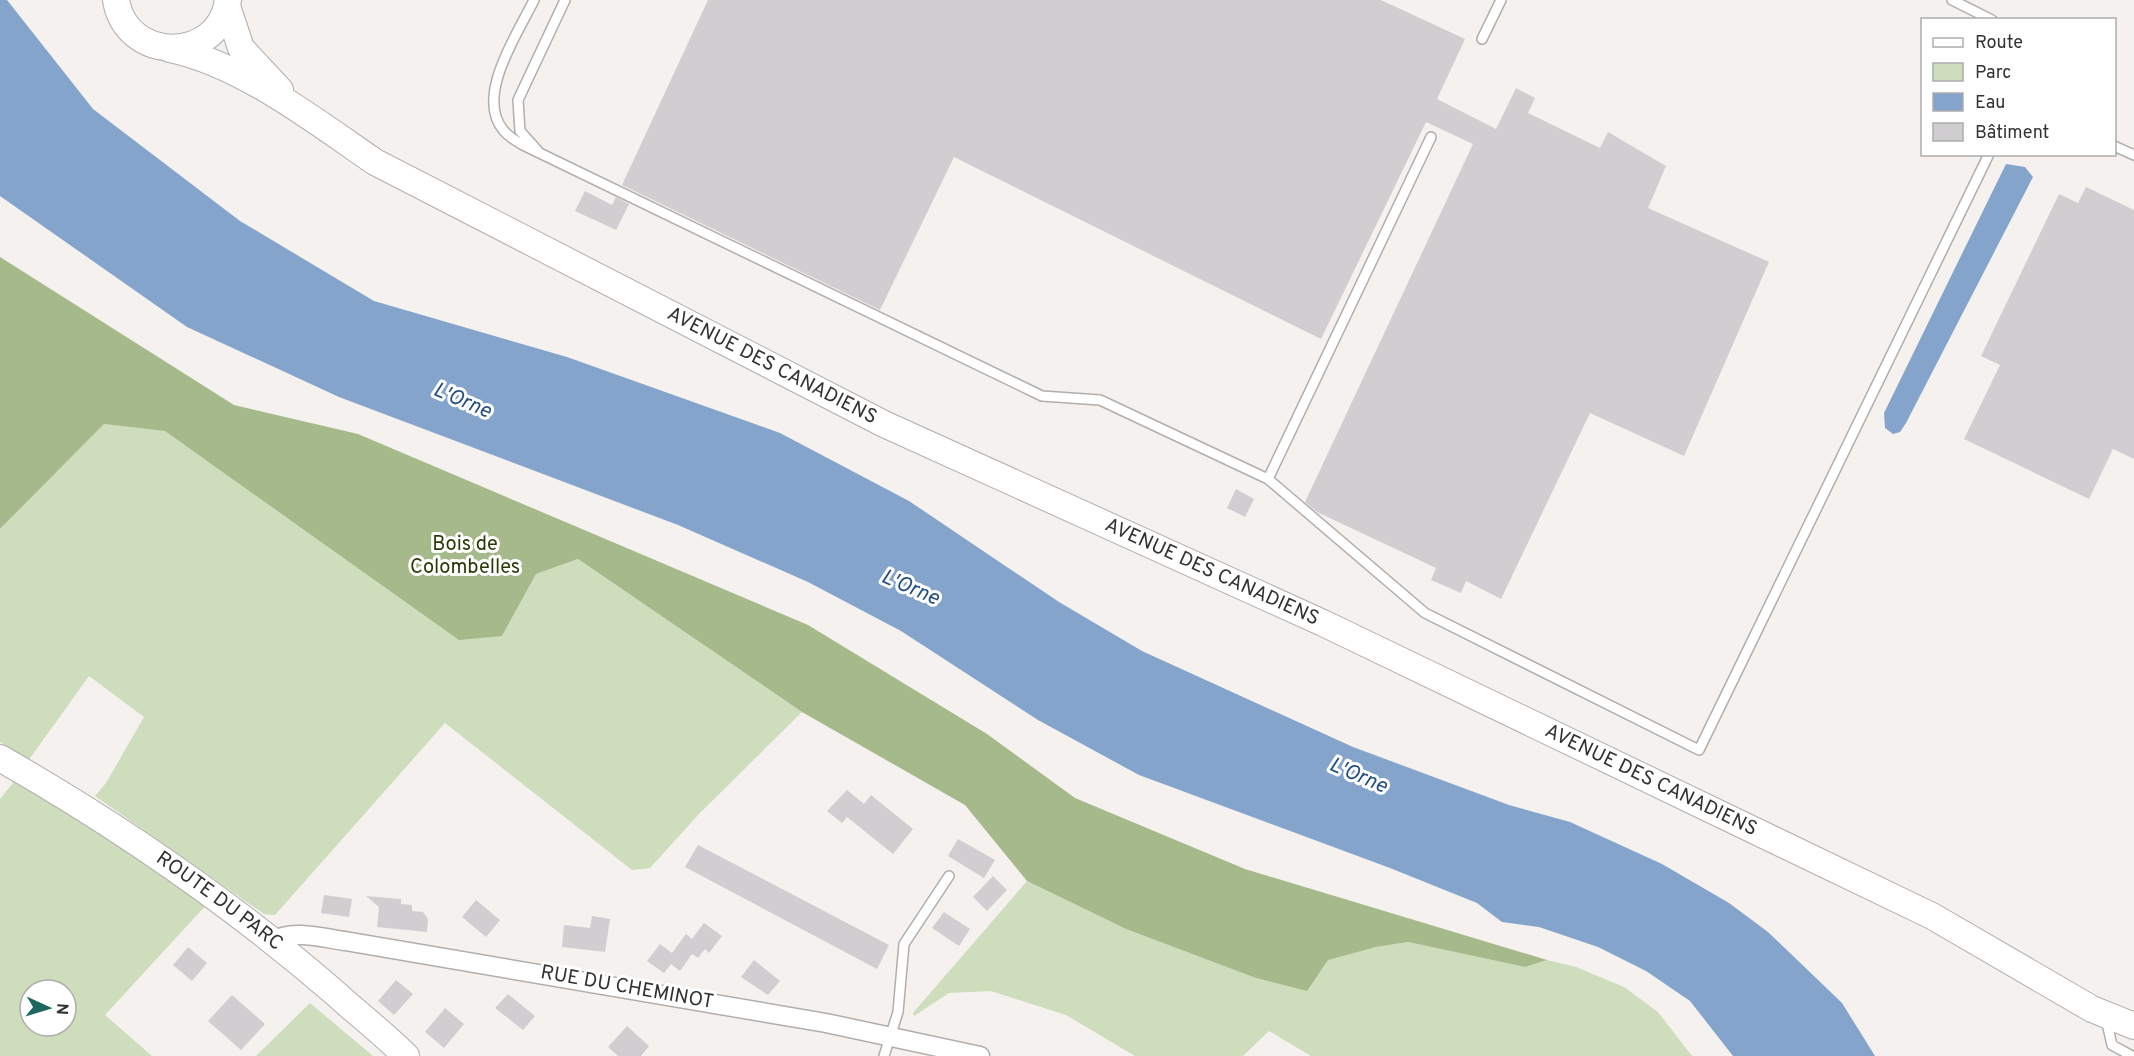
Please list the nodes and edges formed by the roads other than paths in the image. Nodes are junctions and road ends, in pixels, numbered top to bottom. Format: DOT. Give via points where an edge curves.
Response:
graph roads {
  1 [pos="116,0"];
  2 [pos="534,0"];
  3 [pos="565,0"];
  4 [pos="1501,0"];
  5 [pos="1952,0"];
  6 [pos="228,3"];
  7 [pos="1988,18"];
  8 [pos="1482,39"];
  9 [pos="170,49"];
  10 [pos="296,108"];
  11 [pos="1431,137"];
  12 [pos="2116,146"];
  13 [pos="540,154"];
  14 [pos="2134,155"];
  15 [pos="1988,156"];
  16 [pos="1268,479"];
  17 [pos="9,763"];
  18 [pos="949,876"];
  19 [pos="273,941"];
  20 [pos="2106,1017"];
  21 [pos="2134,1026"];
  22 [pos="892,1038"];
  23 [pos="406,1056"];
  24 [pos="884,1056"];
  25 [pos="980,1056"];
  26 [pos="2132,1056"];
  1 -- 9 [label="street, AVENUE DES CANADIENS" via="125,25 137,38"];
  2 -- 13 [label="lane" via="497,75 494,90 497,120 503,130"];
  3 -- 13 [label="lane" via="518,100 520,131"];
  4 -- 8 [label="lane"];
  5 -- 7 [label="lane"];
  6 -- 9 [label="street" via="219,24 206,38"];
  6 -- 10 [label="street, AVENUE DES CANADIENS" via="241,48"];
  9 -- 10 [label="street, AVENUE DES CANADIENS" via="216,63"];
  10 -- 20 [label="street, AVENUE DES CANADIENS" via="375,162 884,424 1323,623 1921,911"];
  11 -- 16 [label="lane"];
  12 -- 14 [label="lane"];
  13 -- 16 [label="lane" via="1042,396 1100,400"];
  15 -- 16 [label="lane" via="1699,750 1425,614"];
  17 -- 19 [label="street, ROUTE DU PARC" via="156,853"];
  18 -- 22 [label="lane" via="904,944"];
  19 -- 22 [label="street, RUE DU CHEMINOT" via="280,936 345,941 826,1023"];
  19 -- 23 [label="street, ROUTE DU PARC"];
  20 -- 21 [label="street, AVENUE DES CANADIENS"];
  20 -- 26 [label="lane" via="2112,1045"];
  22 -- 24 [label="lane"];
  22 -- 25 [label="street, RUE DU CHEMINOT"];
}
